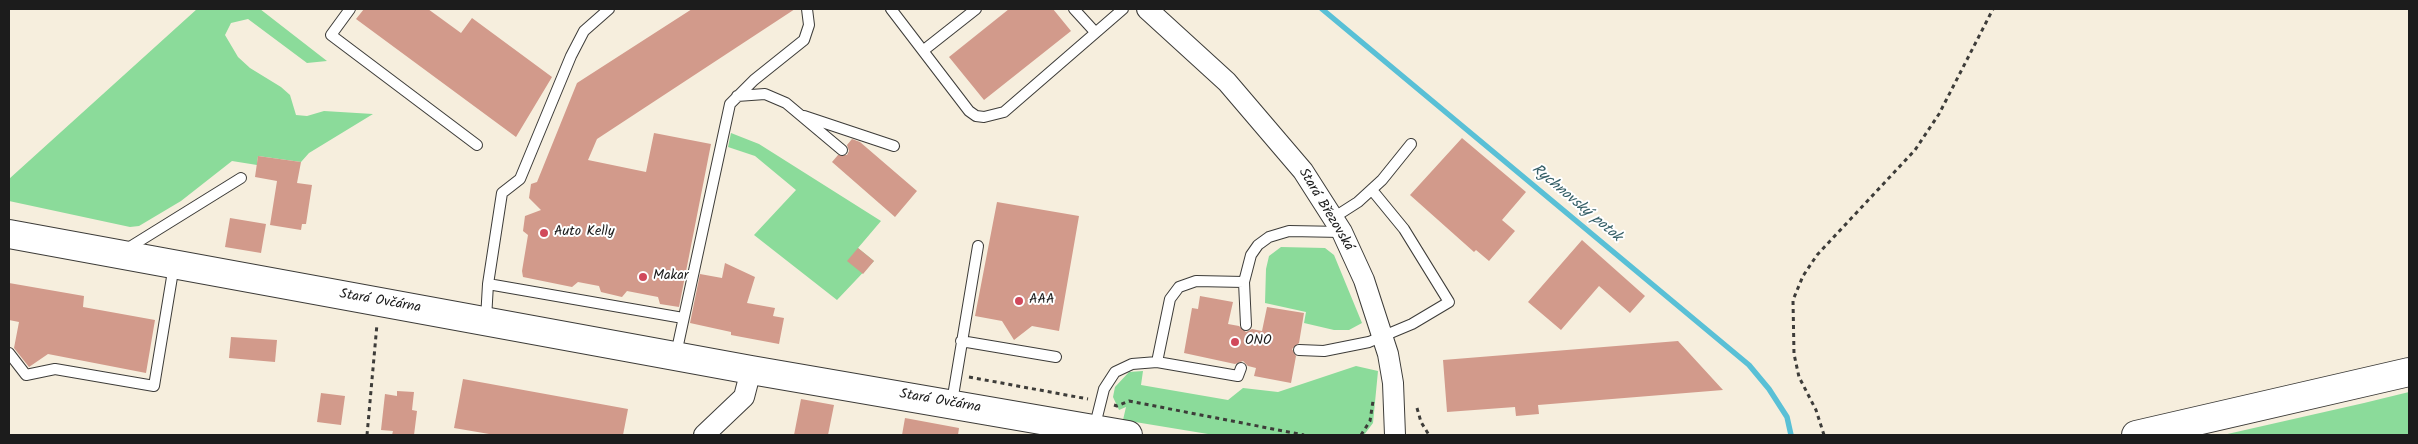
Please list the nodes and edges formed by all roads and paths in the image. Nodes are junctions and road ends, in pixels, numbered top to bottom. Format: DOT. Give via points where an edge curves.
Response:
graph roads {
  1 [pos="350,9"];
  2 [pos="807,9"];
  3 [pos="891,9"];
  4 [pos="976,9"];
  5 [pos="1074,9"];
  6 [pos="1123,9"];
  7 [pos="1148,9"];
  8 [pos="1993,9"];
  9 [pos="604,10"];
  10 [pos="1095,32"];
  11 [pos="924,50"];
  12 [pos="738,96"];
  13 [pos="798,114"];
  14 [pos="1411,144"];
  15 [pos="476,145"];
  16 [pos="894,146"];
  17 [pos="842,150"];
  18 [pos="241,178"];
  19 [pos="1372,190"];
  20 [pos="1337,225"];
  21 [pos="9,234"];
  22 [pos="978,246"];
  23 [pos="120,254"];
  24 [pos="174,264"];
  25 [pos="1244,282"];
  26 [pos="488,284"];
  27 [pos="379,302"];
  28 [pos="683,318"];
  29 [pos="486,320"];
  30 [pos="1246,325"];
  31 [pos="1384,337"];
  32 [pos="962,341"];
  33 [pos="1299,350"];
  34 [pos="9,353"];
  35 [pos="676,356"];
  36 [pos="1056,357"];
  37 [pos="1157,362"];
  38 [pos="1241,368"];
  39 [pos="752,370"];
  40 [pos="2409,372"];
  41 [pos="956,375"];
  42 [pos="1374,394"];
  43 [pos="1101,402"];
  44 [pos="951,403"];
  45 [pos="1417,408"];
  46 [pos="1094,429"];
  47 [pos="367,435"];
  48 [pos="704,435"];
  49 [pos="1128,435"];
  50 [pos="1304,435"];
  51 [pos="1361,435"];
  52 [pos="1395,435"];
  53 [pos="1429,435"];
  54 [pos="1824,435"];
  55 [pos="2136,435"];
  1 -- 15 [label="lane" via="331,35"];
  2 -- 12 [label="lane" via="809,25 804,40"];
  3 -- 11 [label="lane"];
  4 -- 11 [label="lane"];
  5 -- 10 [label="lane"];
  6 -- 10 [label="lane"];
  7 -- 20 [label="street, Stará Březovská" via="1227,82 1304,170"];
  8 -- 54 [label="path" via="1939,114 1916,150 1817,255 1794,300 1794,354 1799,377 1816,410"];
  9 -- 26 [label="lane" via="584,31 571,56 520,179 502,193"];
  10 -- 11 [label="lane" via="1004,112 994,116 976,116 969,111"];
  12 -- 13 [label="lane" via="765,94 786,103"];
  12 -- 28 [label="lane" via="730,104"];
  13 -- 16 [label="lane"];
  13 -- 17 [label="lane"];
  14 -- 19 [label="lane"];
  18 -- 23 [label="lane"];
  19 -- 20 [label="lane"];
  19 -- 31 [label="lane" via="1404,228 1450,302"];
  20 -- 25 [label="lane" via="1269,236 1251,255"];
  20 -- 31 [label="street, Stará Březovská" via="1364,280"];
  21 -- 23 [label="main road, Stará Ovčárna"];
  22 -- 32 [label="lane"];
  23 -- 24 [label="main road, Stará Ovčárna"];
  24 -- 27 [label="main road, Stará Ovčárna"];
  24 -- 34 [label="lane" via="154,386 55,369 26,375"];
  25 -- 30 [label="lane"];
  25 -- 37 [label="lane" via="1196,281 1179,286 1170,299"];
  26 -- 28 [label="lane"];
  26 -- 29 [label="lane"];
  27 -- 29 [label="main road, Stará Ovčárna"];
  27 -- 47 [label="path"];
  28 -- 35 [label="lane"];
  29 -- 35 [label="main road, Stará Ovčárna"];
  31 -- 33 [label="lane" via="1345,348"];
  31 -- 52 [label="street, Stará Březovská" via="1393,383"];
  32 -- 36 [label="lane"];
  32 -- 41 [label="lane"];
  35 -- 39 [label="main road, Stará Ovčárna"];
  37 -- 38 [label="lane" via="1238,376"];
  37 -- 43 [label="lane" via="1132,364 1115,372 1104,389"];
  39 -- 44 [label="main road, Stará Ovčárna"];
  39 -- 48 [label="street" via="744,396"];
  40 -- 55 [label="main road"];
  41 -- 43 [label="path"];
  41 -- 44 [label="lane"];
  42 -- 51 [label="path" via="1370,421"];
  43 -- 46 [label="lane"];
  43 -- 50 [label="path" via="1117,406 1130,401"];
  44 -- 46 [label="main road, Stará Ovčárna"];
  45 -- 53 [label="path"];
  46 -- 49 [label="main road, Stará Ovčárna"];
}
